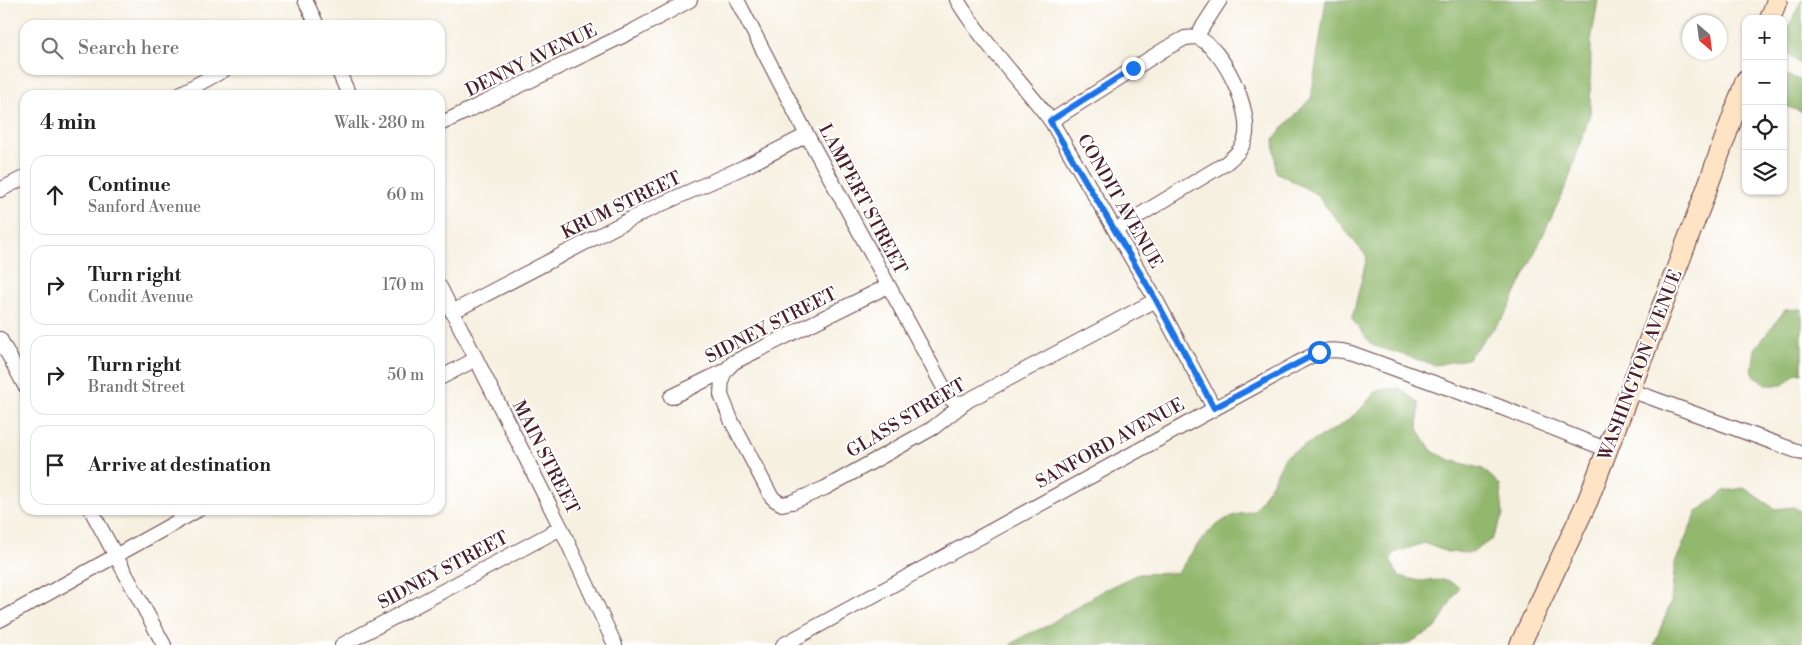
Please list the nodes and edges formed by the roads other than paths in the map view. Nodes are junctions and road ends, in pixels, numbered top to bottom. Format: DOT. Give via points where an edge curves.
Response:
graph roads {
  1 [pos="305,0"];
  2 [pos="690,0"];
  3 [pos="737,0"];
  4 [pos="957,0"];
  5 [pos="1220,0"];
  6 [pos="1777,0"];
  7 [pos="1771,15"];
  8 [pos="312,20"];
  9 [pos="1196,37"];
  10 [pos="215,75"];
  11 [pos="340,75"];
  12 [pos="187,90"];
  13 [pos="348,90"];
  14 [pos="1742,91"];
  15 [pos="1050,121"];
  16 [pos="445,122"];
  17 [pos="807,135"];
  18 [pos="20,180"];
  19 [pos="0,190"];
  20 [pos="1116,230"];
  21 [pos="888,286"];
  22 [pos="445,297"];
  23 [pos="1156,300"];
  24 [pos="452,312"];
  25 [pos="0,339"];
  26 [pos="476,360"];
  27 [pos="726,370"];
  28 [pos="445,376"];
  29 [pos="20,377"];
  30 [pos="1630,390"];
  31 [pos="671,397"];
  32 [pos="966,402"];
  33 [pos="1214,408"];
  34 [pos="1608,450"];
  35 [pos="1802,453"];
  36 [pos="94,515"];
  37 [pos="189,515"];
  38 [pos="561,528"];
  39 [pos="116,555"];
  40 [pos="0,620"];
  41 [pos="164,645"];
  42 [pos="342,645"];
  43 [pos="615,645"];
  44 [pos="783,645"];
  45 [pos="1520,645"];
  1 -- 8 [label="street"];
  2 -- 16 [label="street, DENNY AVENUE" via="619,39"];
  3 -- 17 [label="street, LAMPERT STREET"];
  4 -- 15 [label="street, CONDIT AVENUE" via="985,41"];
  5 -- 9 [label="street"];
  6 -- 7 [label="main road"];
  9 -- 15 [label="street" via="1185,38 1165,48"];
  9 -- 20 [label="street" via="1211,46 1234,83 1246,116 1243,145 1226,163"];
  10 -- 12 [label="street"];
  11 -- 13 [label="street"];
  14 -- 30 [label="main road, WASHINGTON AVENUE"];
  15 -- 20 [label="street, CONDIT AVENUE"];
  17 -- 21 [label="street, LAMPERT STREET"];
  17 -- 24 [label="street, KRUM STREET" via="644,212"];
  18 -- 19 [label="street"];
  20 -- 23 [label="street, CONDIT AVENUE"];
  21 -- 27 [label="street, SIDNEY STREET" via="734,362"];
  21 -- 32 [label="street, LAMPERT STREET" via="951,399 956,403"];
  22 -- 24 [label="street, MAIN STREET"];
  23 -- 32 [label="street, GLASS STREET"];
  23 -- 33 [label="street, CONDIT AVENUE"];
  24 -- 26 [label="street, MAIN STREET"];
  25 -- 29 [label="street"];
  26 -- 28 [label="street"];
  26 -- 38 [label="street, MAIN STREET"];
  27 -- 31 [label="street, SIDNEY STREET"];
  27 -- 32 [label="street, GLASS STREET" via="720,387 732,422 771,496 782,504 825,488 877,460 933,428"];
  30 -- 34 [label="main road, WASHINGTON AVENUE"];
  30 -- 35 [label="street"];
  33 -- 34 [label="street, SANFORD AVENUE" via="1319,352 1335,350 1486,402"];
  33 -- 44 [label="street, SANFORD AVENUE"];
  34 -- 45 [label="main road, WASHINGTON AVENUE" via="1571,539"];
  36 -- 39 [label="street"];
  37 -- 39 [label="street"];
  38 -- 42 [label="street, SIDNEY STREET"];
  38 -- 43 [label="street, MAIN STREET"];
  39 -- 40 [label="street"];
  39 -- 41 [label="street"];
}
